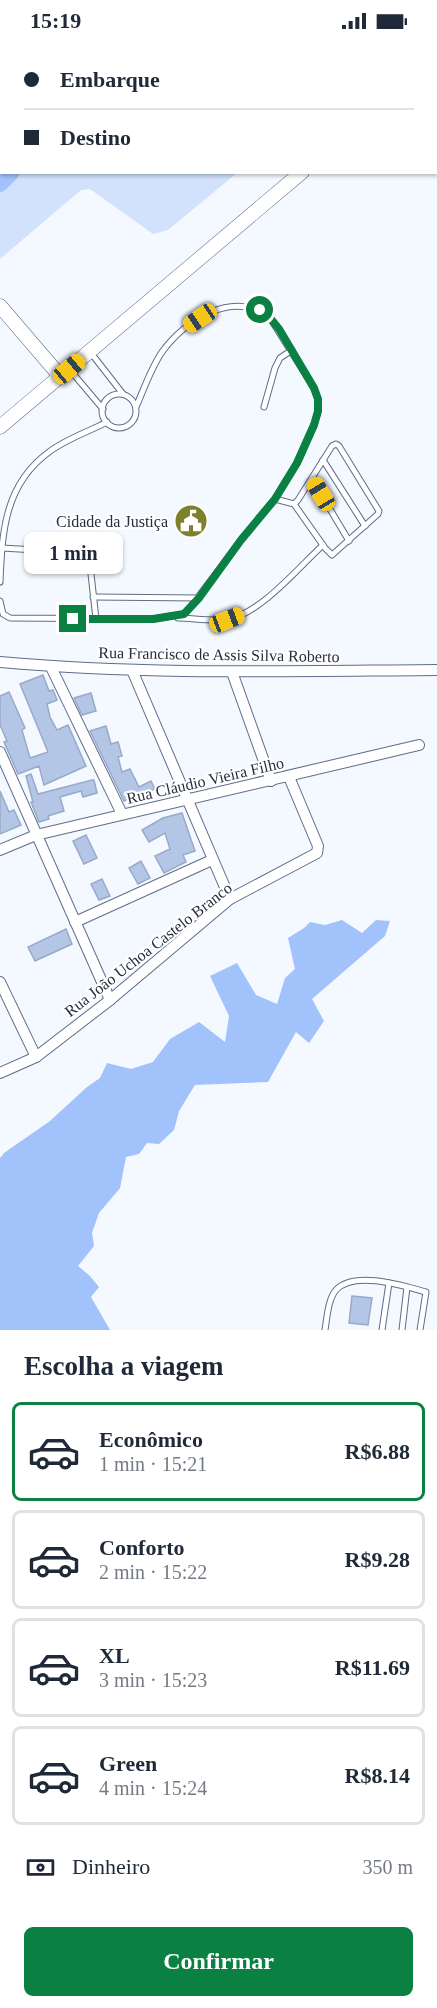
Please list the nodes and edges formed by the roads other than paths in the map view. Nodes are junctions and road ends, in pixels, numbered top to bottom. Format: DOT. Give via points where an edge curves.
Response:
graph roads {
  1 [pos="300,174"];
  2 [pos="0,306"];
  3 [pos="292,350"];
  4 [pos="90,351"];
  5 [pos="65,372"];
  6 [pos="123,394"];
  7 [pos="136,407"];
  8 [pos="264,407"];
  9 [pos="103,409"];
  10 [pos="107,422"];
  11 [pos="0,427"];
  12 [pos="323,460"];
  13 [pos="312,479"];
  14 [pos="275,499"];
  15 [pos="294,504"];
  16 [pos="365,526"];
  17 [pos="349,541"];
  18 [pos="323,545"];
  19 [pos="2,548"];
  20 [pos="0,582"];
  21 [pos="93,597"];
  22 [pos="199,598"];
  23 [pos="0,601"];
  24 [pos="170,617"];
  25 [pos="96,619"];
  26 [pos="0,662"];
  27 [pos="51,667"];
  28 [pos="132,670"];
  29 [pos="437,670"];
  30 [pos="232,672"];
  31 [pos="419,745"];
  32 [pos="0,752"];
  33 [pos="289,777"];
  34 [pos="271,781"];
  35 [pos="186,800"];
  36 [pos="122,814"];
  37 [pos="36,835"];
  38 [pos="0,850"];
  39 [pos="212,860"];
  40 [pos="230,899"];
  41 [pos="75,922"];
  42 [pos="0,982"];
  43 [pos="110,1000"];
  44 [pos="36,1057"];
  45 [pos="0,1073"];
  46 [pos="389,1283"];
  47 [pos="407,1287"];
  48 [pos="325,1330"];
  49 [pos="382,1330"];
  50 [pos="402,1330"];
  51 [pos="420,1330"];
  1 -- 4 [label="street"];
  2 -- 5 [label="street"];
  3 -- 7 [label="lane" via="260,310 216,310 172,339"];
  3 -- 8 [label="lane" via="280,358 275,368"];
  3 -- 14 [label="lane" via="314,388 318,411 297,463"];
  4 -- 5 [label="street"];
  4 -- 6 [label="lane"];
  5 -- 9 [label="lane"];
  5 -- 11 [label="street"];
  6 -- 7 [label="lane"];
  6 -- 9 [label="lane" via="110,397"];
  7 -- 10 [label="lane" via="132,421 125,426 115,427"];
  9 -- 10 [label="lane"];
  10 -- 19 [label="lane" via="50,451 31,466 14,491 5,519"];
  12 -- 13 [label="lane"];
  12 -- 16 [label="lane"];
  12 -- 16 [label="lane" via="332,446 339,446 379,510"];
  13 -- 15 [label="lane"];
  13 -- 17 [label="lane"];
  14 -- 15 [label="lane"];
  14 -- 22 [label="lane"];
  15 -- 18 [label="lane"];
  16 -- 17 [label="lane"];
  17 -- 18 [label="lane" via="332,555"];
  18 -- 24 [label="lane" via="249,612 227,620"];
  19 -- 20 [label="lane"];
  19 -- 21 [label="lane" via="87,553"];
  21 -- 22 [label="lane"];
  21 -- 25 [label="lane"];
  22 -- 24 [label="lane" via="184,614"];
  23 -- 25 [label="lane" via="3,614 10,618"];
  24 -- 25 [label="lane"];
  26 -- 27 [label="street, Rua Francisco de Assis Silva Roberto"];
  27 -- 28 [label="street, Rua Francisco de Assis Silva Roberto"];
  27 -- 36 [label="street"];
  28 -- 30 [label="street, Rua Francisco de Assis Silva Roberto"];
  28 -- 35 [label="street"];
  29 -- 30 [label="street, Rua Francisco de Assis Silva Roberto"];
  30 -- 34 [label="street"];
  31 -- 33 [label="street, Rua Cláudio Vieira Filho"];
  32 -- 37 [label="street"];
  33 -- 34 [label="street, Rua Cláudio Vieira Filho"];
  33 -- 40 [label="street, Rua João Uchoa Castelo Branco" via="318,846 317,853"];
  34 -- 35 [label="street, Rua Cláudio Vieira Filho"];
  35 -- 36 [label="street, Rua Cláudio Vieira Filho"];
  35 -- 39 [label="street"];
  36 -- 37 [label="street, Rua Cláudio Vieira Filho"];
  37 -- 38 [label="street, Rua Cláudio Vieira Filho"];
  37 -- 41 [label="street"];
  39 -- 40 [label="street"];
  39 -- 41 [label="street"];
  40 -- 43 [label="street, Rua João Uchoa Castelo Branco"];
  41 -- 43 [label="street"];
  42 -- 44 [label="street"];
  43 -- 44 [label="street, Rua João Uchoa Castelo Branco"];
  44 -- 45 [label="street, Rua João Uchoa Castelo Branco"];
  46 -- 47 [label="lane"];
  46 -- 48 [label="lane" via="345,1282 334,1291"];
  46 -- 49 [label="lane"];
  47 -- 50 [label="lane"];
  47 -- 51 [label="lane" via="426,1292"];
}
